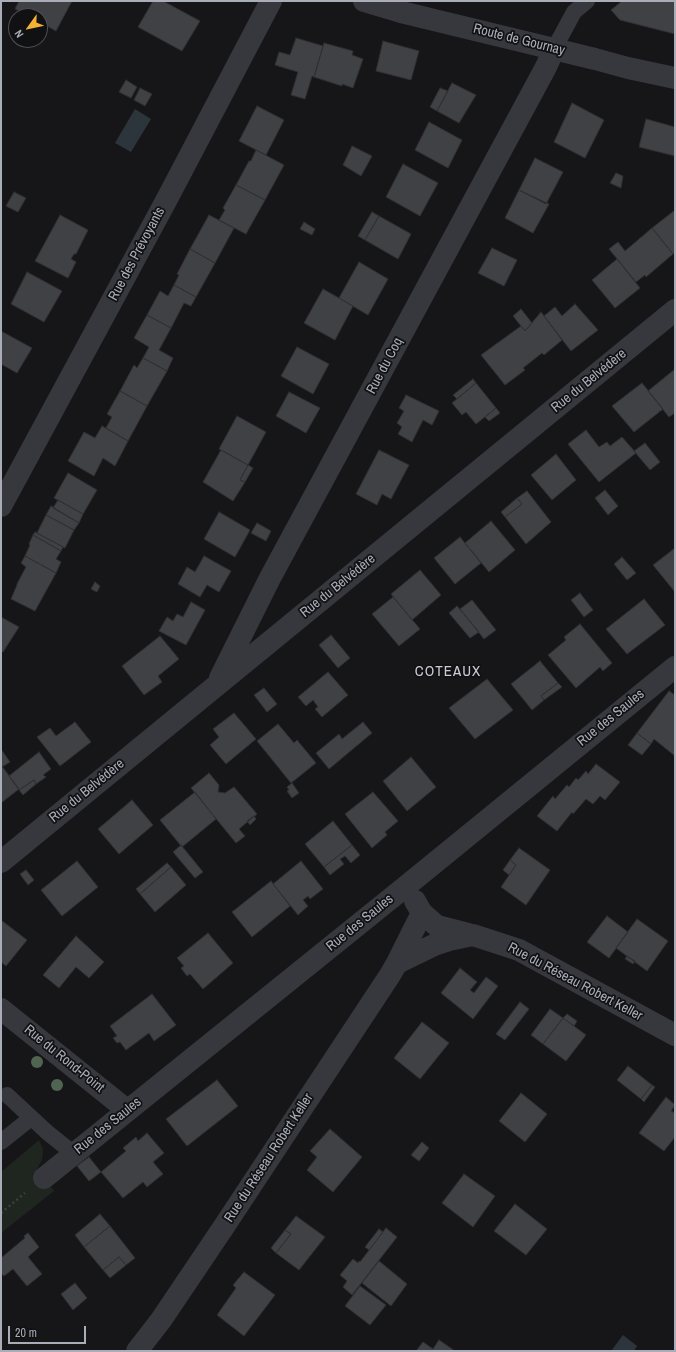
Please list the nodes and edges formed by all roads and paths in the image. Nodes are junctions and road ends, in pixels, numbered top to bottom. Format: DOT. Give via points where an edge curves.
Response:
graph roads {
  1 [pos="270,1"];
  2 [pos="364,1"];
  3 [pos="586,1"];
  4 [pos="573,6"];
  5 [pos="554,49"];
  6 [pos="675,78"];
  7 [pos="675,310"];
  8 [pos="1,506"];
  9 [pos="675,667"];
  10 [pos="217,684"];
  11 [pos="1,862"];
  12 [pos="405,887"];
  13 [pos="422,913"];
  14 [pos="473,935"];
  15 [pos="397,963"];
  16 [pos="1,1009"];
  17 [pos="675,1035"];
  18 [pos="7,1095"];
  19 [pos="127,1110"];
  20 [pos="32,1118"];
  21 [pos="1,1142"];
  22 [pos="73,1153"];
  23 [pos="44,1178"];
  24 [pos="1,1214"];
  25 [pos="137,1351"];
  1 -- 8 [label="street, Rue des Prévoyants" via="167,199"];
  2 -- 5 [label="street, Route de Gournay"];
  3 -- 4 [label="lane"];
  4 -- 5 [label="lane"];
  5 -- 6 [label="street, Route de Gournay"];
  5 -- 10 [label="street, Rue du Coq" via="270,578"];
  7 -- 10 [label="street, Rue du Belvédère"];
  9 -- 12 [label="street, Rue des Saules"];
  10 -- 11 [label="street, Rue du Belvédère"];
  12 -- 13 [label="street, Rue du Réseau Robert Keller"];
  12 -- 19 [label="street, Rue des Saules"];
  13 -- 14 [label="street, Rue du Réseau Robert Keller" via="437,926"];
  13 -- 15 [label="street, Rue du Réseau Robert Keller"];
  14 -- 15 [label="street, Rue du Réseau Robert Keller" via="434,945"];
  14 -- 17 [label="street, Rue du Réseau Robert Keller" via="519,950"];
  15 -- 25 [label="street, Rue du Réseau Robert Keller" via="226,1224"];
  16 -- 19 [label="street, Rue du Rond-Point"];
  18 -- 20 [label="lane"];
  19 -- 22 [label="street, Rue des Saules"];
  20 -- 21 [label="lane"];
  20 -- 22 [label="lane"];
  22 -- 23 [label="street, Rue des Saules"];
  23 -- 24 [label="path"];
}
